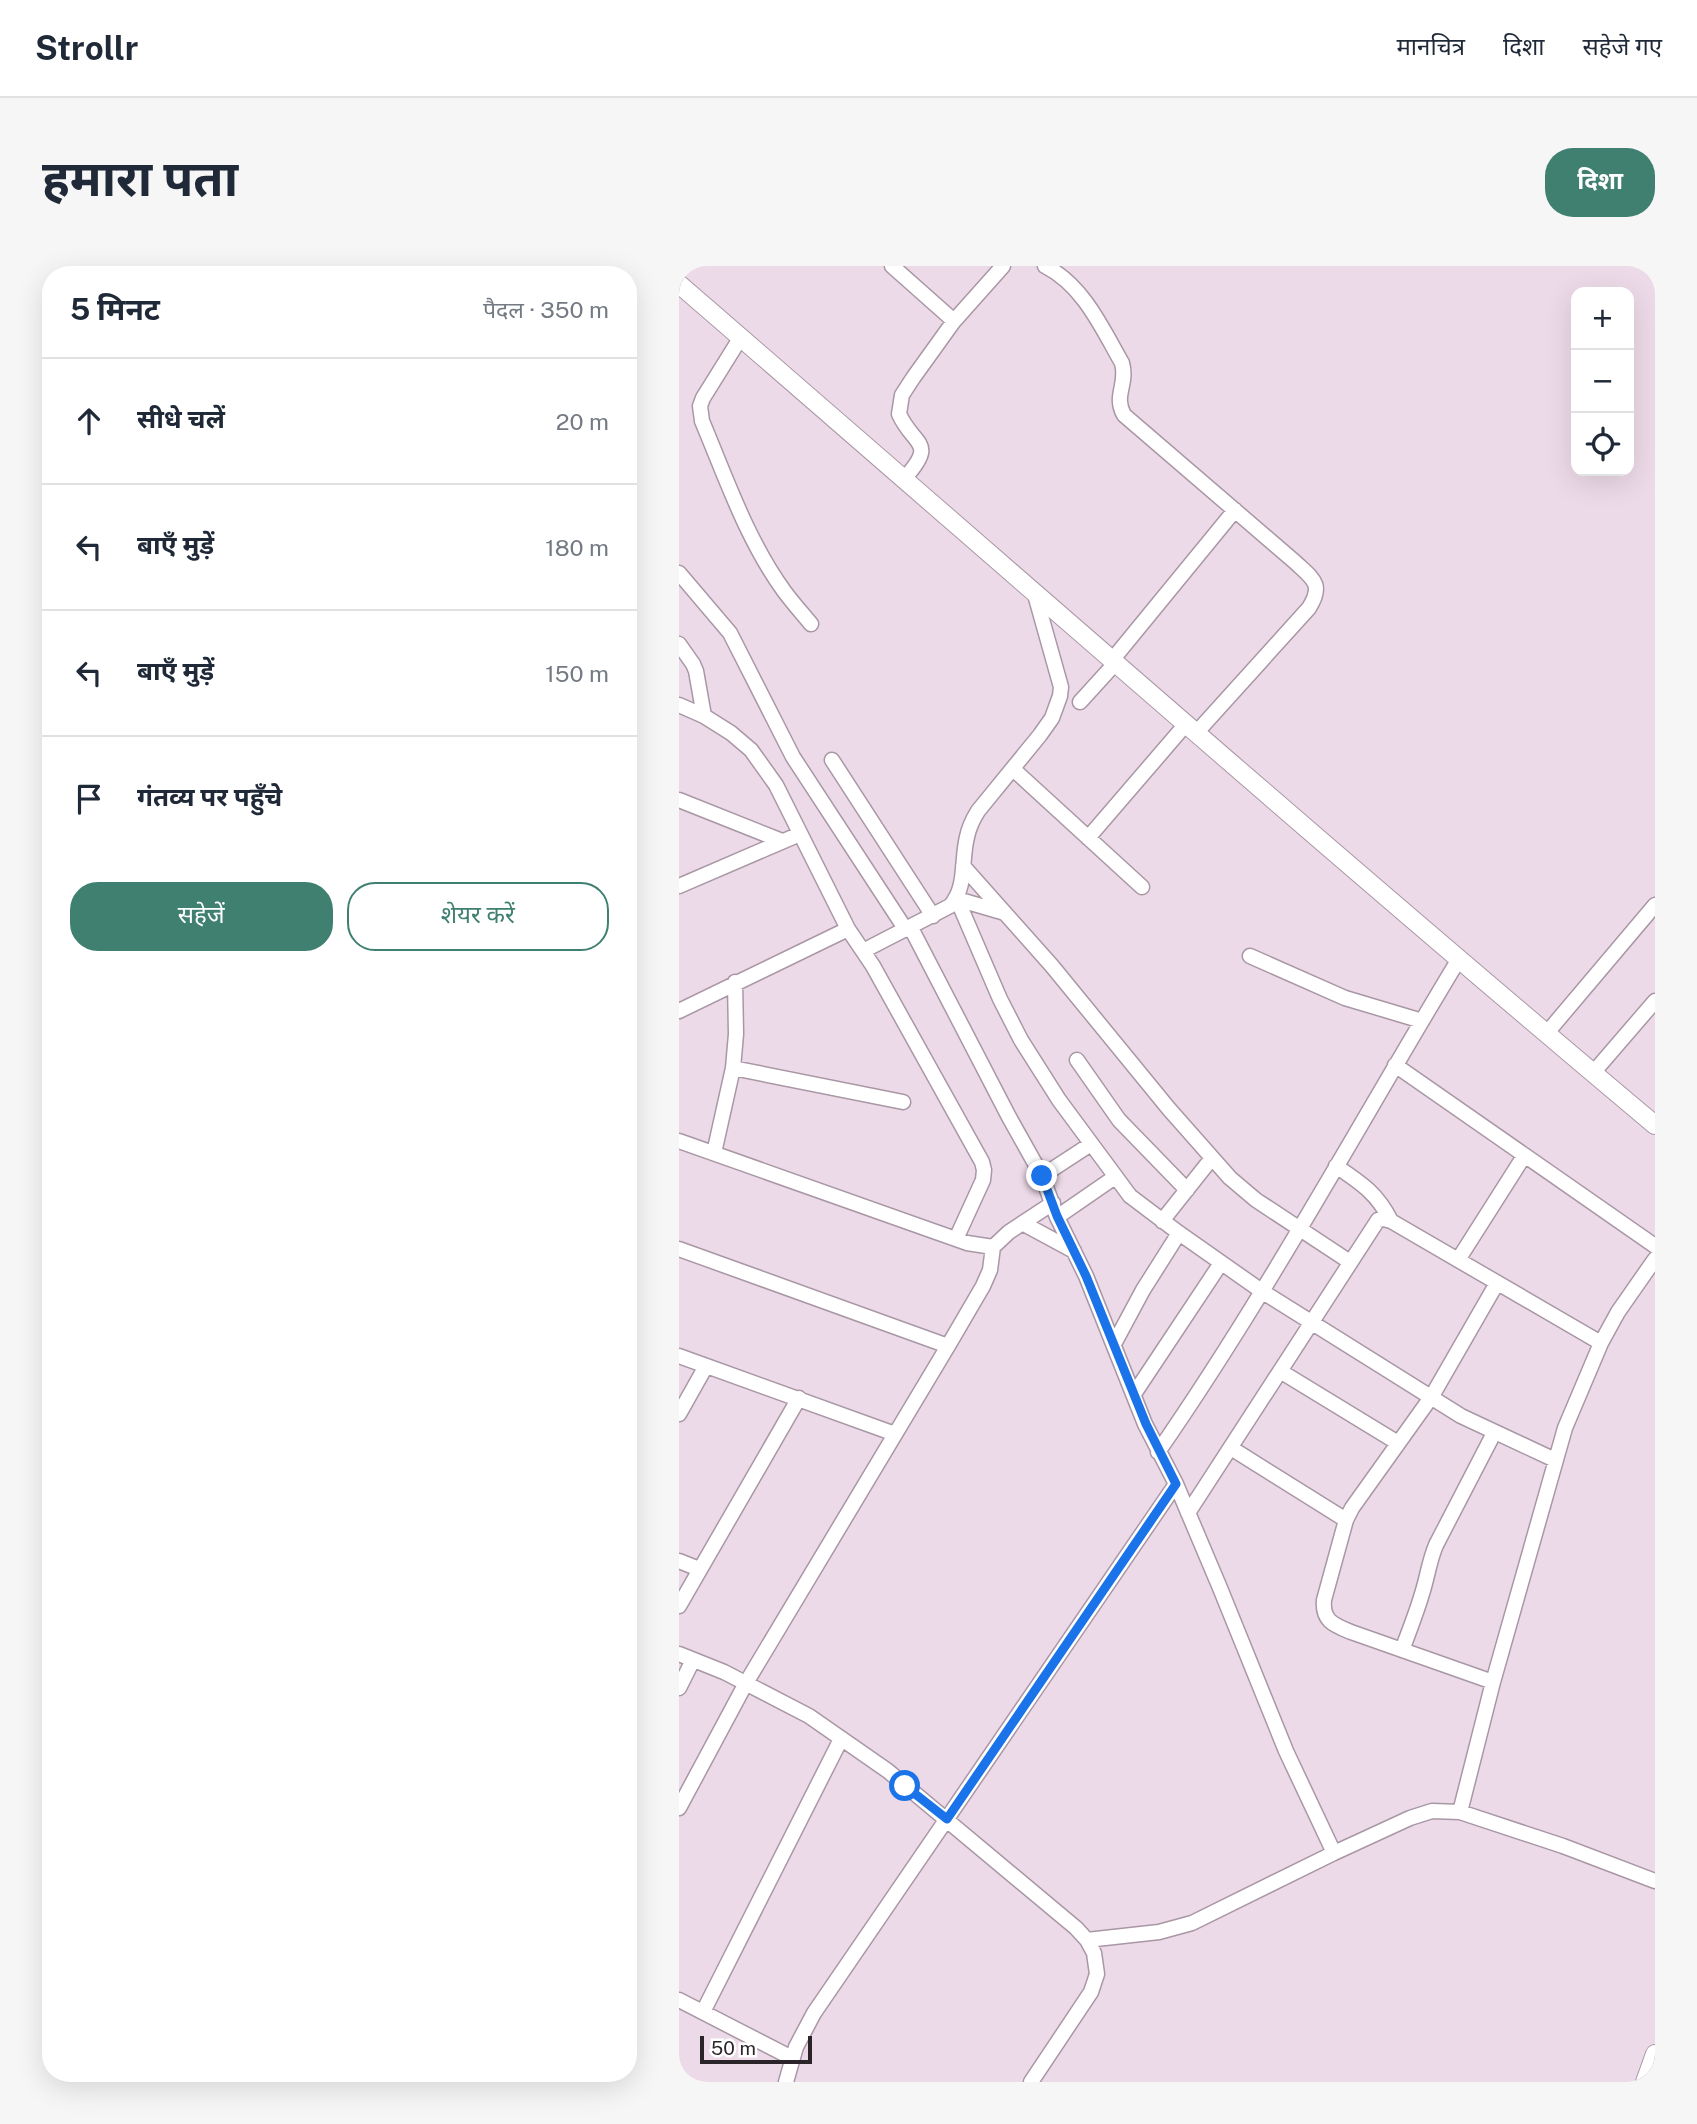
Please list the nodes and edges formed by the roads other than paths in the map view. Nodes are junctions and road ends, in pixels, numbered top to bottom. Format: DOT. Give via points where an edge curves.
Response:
graph roads {
  1 [pos="892,266"];
  2 [pos="1003,266"];
  3 [pos="1045,266"];
  4 [pos="679,284"];
  5 [pos="954,321"];
  6 [pos="741,337"];
  7 [pos="904,479"];
  8 [pos="1234,510"];
  9 [pos="679,573"];
  10 [pos="1034,591"];
  11 [pos="811,624"];
  12 [pos="679,644"];
  13 [pos="1113,659"];
  14 [pos="1080,702"];
  15 [pos="679,705"];
  16 [pos="704,716"];
  17 [pos="1192,728"];
  18 [pos="832,760"];
  19 [pos="1013,769"];
  20 [pos="679,800"];
  21 [pos="800,834"];
  22 [pos="1088,838"];
  23 [pos="782,841"];
  24 [pos="963,866"];
  25 [pos="679,886"];
  26 [pos="1142,887"];
  27 [pos="957,899"];
  28 [pos="1655,905"];
  29 [pos="1005,913"];
  30 [pos="933,916"];
  31 [pos="848,929"];
  32 [pos="908,929"];
  33 [pos="863,951"];
  34 [pos="1250,956"];
  35 [pos="1459,959"];
  36 [pos="735,982"];
  37 [pos="1655,1001"];
  38 [pos="679,1010"];
  39 [pos="1422,1021"];
  40 [pos="1546,1034"];
  41 [pos="1077,1060"];
  42 [pos="1395,1065"];
  43 [pos="733,1068"];
  44 [pos="1593,1073"];
  45 [pos="903,1102"];
  46 [pos="1655,1125"];
  47 [pos="679,1141"];
  48 [pos="1091,1144"];
  49 [pos="714,1153"];
  50 [pos="1524,1156"];
  51 [pos="1212,1158"];
  52 [pos="1336,1166"];
  53 [pos="1042,1176"];
  54 [pos="1115,1177"];
  55 [pos="1187,1190"];
  56 [pos="1055,1210"];
  57 [pos="1162,1221"];
  58 [pos="1391,1221"];
  59 [pos="1024,1224"];
  60 [pos="1300,1229"];
  61 [pos="1179,1233"];
  62 [pos="956,1239"];
  63 [pos="1655,1246"];
  64 [pos="993,1247"];
  65 [pos="679,1249"];
  66 [pos="1075,1251"];
  67 [pos="1655,1259"];
  68 [pos="1458,1260"];
  69 [pos="1350,1262"];
  70 [pos="1221,1263"];
  71 [pos="1496,1283"];
  72 [pos="1263,1292"];
  73 [pos="1311,1323"];
  74 [pos="1601,1343"];
  75 [pos="1114,1344"];
  76 [pos="948,1346"];
  77 [pos="679,1356"];
  78 [pos="706,1366"];
  79 [pos="1280,1371"];
  80 [pos="1134,1394"];
  81 [pos="1432,1396"];
  82 [pos="799,1398"];
  83 [pos="679,1415"];
  84 [pos="1494,1433"];
  85 [pos="895,1434"];
  86 [pos="1398,1443"];
  87 [pos="1231,1448"];
  88 [pos="1158,1452"];
  89 [pos="1555,1460"];
  90 [pos="1176,1484"];
  91 [pos="1188,1513"];
  92 [pos="1346,1520"];
  93 [pos="679,1561"];
  94 [pos="699,1569"];
  95 [pos="679,1606"];
  96 [pos="1402,1650"];
  97 [pos="686,1657"];
  98 [pos="1493,1682"];
  99 [pos="746,1684"];
  100 [pos="679,1688"];
  101 [pos="841,1739"];
  102 [pos="679,1808"];
  103 [pos="1459,1812"];
  104 [pos="947,1819"];
  105 [pos="1334,1853"];
  106 [pos="1655,1881"];
  107 [pos="1087,1940"];
  108 [pos="679,2000"];
  109 [pos="703,2012"];
  110 [pos="1655,2054"];
  111 [pos="792,2058"];
  112 [pos="786,2082"];
  113 [pos="1031,2082"];
  114 [pos="1645,2082"];
  1 -- 5 [label="street"];
  2 -- 5 [label="street"];
  3 -- 8 [label="street" via="1069,282 1088,304 1122,363 1125,374 1119,406 1124,415"];
  4 -- 6 [label="street"];
  5 -- 7 [label="street" via="902,395 899,414 922,445 918,463"];
  6 -- 7 [label="street"];
  6 -- 11 [label="street" via="703,398 700,413 743,519 783,590"];
  7 -- 10 [label="street"];
  8 -- 13 [label="street"];
  8 -- 17 [label="street" via="1310,576 1317,592 1310,608"];
  9 -- 32 [label="street" via="730,633 793,757"];
  10 -- 13 [label="street"];
  10 -- 19 [label="street" via="1060,696 1052,718"];
  12 -- 16 [label="street" via="696,671"];
  13 -- 14 [label="street" via="1110,669"];
  13 -- 17 [label="street"];
  15 -- 16 [label="street"];
  16 -- 21 [label="street" via="755,756 776,785"];
  17 -- 22 [label="street"];
  17 -- 35 [label="street"];
  18 -- 30 [label="street"];
  19 -- 22 [label="street"];
  19 -- 24 [label="street" via="978,811 966,839"];
  20 -- 23 [label="street"];
  21 -- 23 [label="street"];
  21 -- 31 [label="street"];
  22 -- 26 [label="street"];
  23 -- 25 [label="street"];
  24 -- 27 [label="street"];
  24 -- 29 [label="street"];
  27 -- 29 [label="street"];
  27 -- 30 [label="street"];
  27 -- 48 [label="street" via="1021,1040"];
  28 -- 40 [label="street"];
  29 -- 51 [label="street"];
  30 -- 32 [label="street"];
  31 -- 33 [label="street"];
  31 -- 36 [label="street"];
  32 -- 33 [label="street"];
  32 -- 53 [label="street"];
  33 -- 62 [label="street" via="982,1162 983,1180"];
  34 -- 39 [label="street" via="1345,998"];
  35 -- 39 [label="street"];
  35 -- 40 [label="street"];
  36 -- 38 [label="street"];
  36 -- 43 [label="street"];
  37 -- 44 [label="street"];
  39 -- 42 [label="street"];
  40 -- 44 [label="street"];
  41 -- 55 [label="street" via="1123,1126"];
  42 -- 50 [label="street"];
  42 -- 52 [label="street"];
  43 -- 45 [label="street"];
  43 -- 49 [label="street"];
  44 -- 46 [label="street"];
  47 -- 49 [label="street"];
  48 -- 53 [label="street"];
  48 -- 54 [label="street"];
  49 -- 62 [label="street"];
  50 -- 63 [label="street"];
  50 -- 68 [label="street"];
  51 -- 55 [label="street"];
  51 -- 60 [label="street" via="1257,1200"];
  52 -- 58 [label="street" via="1377,1197"];
  52 -- 60 [label="street"];
  53 -- 56 [label="street"];
  54 -- 56 [label="street"];
  54 -- 57 [label="street" via="1130,1196"];
  55 -- 57 [label="street"];
  56 -- 59 [label="street"];
  56 -- 66 [label="street"];
  57 -- 61 [label="street"];
  58 -- 68 [label="street"];
  58 -- 69 [label="street" via="1378,1220"];
  59 -- 64 [label="street"];
  59 -- 66 [label="street"];
  60 -- 69 [label="street"];
  60 -- 72 [label="street"];
  61 -- 70 [label="street"];
  61 -- 75 [label="street"];
  62 -- 64 [label="street"];
  64 -- 76 [label="street" via="983,1286"];
  65 -- 76 [label="street"];
  66 -- 75 [label="street"];
  67 -- 74 [label="street"];
  68 -- 71 [label="street"];
  69 -- 73 [label="street"];
  70 -- 72 [label="street"];
  70 -- 80 [label="street"];
  71 -- 74 [label="street"];
  71 -- 81 [label="street"];
  72 -- 73 [label="street"];
  72 -- 88 [label="street"];
  73 -- 79 [label="street"];
  73 -- 81 [label="street"];
  74 -- 89 [label="street"];
  75 -- 80 [label="street"];
  76 -- 85 [label="street"];
  77 -- 78 [label="street"];
  78 -- 82 [label="street"];
  78 -- 83 [label="street"];
  79 -- 86 [label="street"];
  79 -- 87 [label="street"];
  80 -- 88 [label="street"];
  81 -- 84 [label="street"];
  81 -- 86 [label="street"];
  82 -- 85 [label="street"];
  82 -- 94 [label="street"];
  84 -- 89 [label="street"];
  84 -- 96 [label="street" via="1436,1545"];
  85 -- 99 [label="street"];
  86 -- 92 [label="street"];
  87 -- 91 [label="street"];
  87 -- 92 [label="street"];
  88 -- 90 [label="street"];
  89 -- 98 [label="street"];
  90 -- 91 [label="street"];
  90 -- 104 [label="street"];
  91 -- 105 [label="street" via="1286,1751"];
  92 -- 96 [label="street" via="1323,1611 1335,1625"];
  93 -- 94 [label="street"];
  94 -- 95 [label="street"];
  96 -- 98 [label="street"];
  97 -- 99 [label="street"];
  97 -- 100 [label="street"];
  98 -- 103 [label="street"];
  99 -- 101 [label="street" via="809,1716"];
  99 -- 102 [label="street"];
  101 -- 104 [label="street"];
  101 -- 109 [label="street"];
  103 -- 105 [label="street" via="1432,1811 1410,1818"];
  103 -- 106 [label="street"];
  104 -- 107 [label="street"];
  104 -- 111 [label="street" via="814,2013"];
  105 -- 107 [label="street" via="1192,1923 1159,1932"];
  107 -- 113 [label="street" via="1097,1974 1091,1993"];
  108 -- 109 [label="street"];
  109 -- 111 [label="street"];
  110 -- 114 [label="street"];
  111 -- 112 [label="street"];
}
